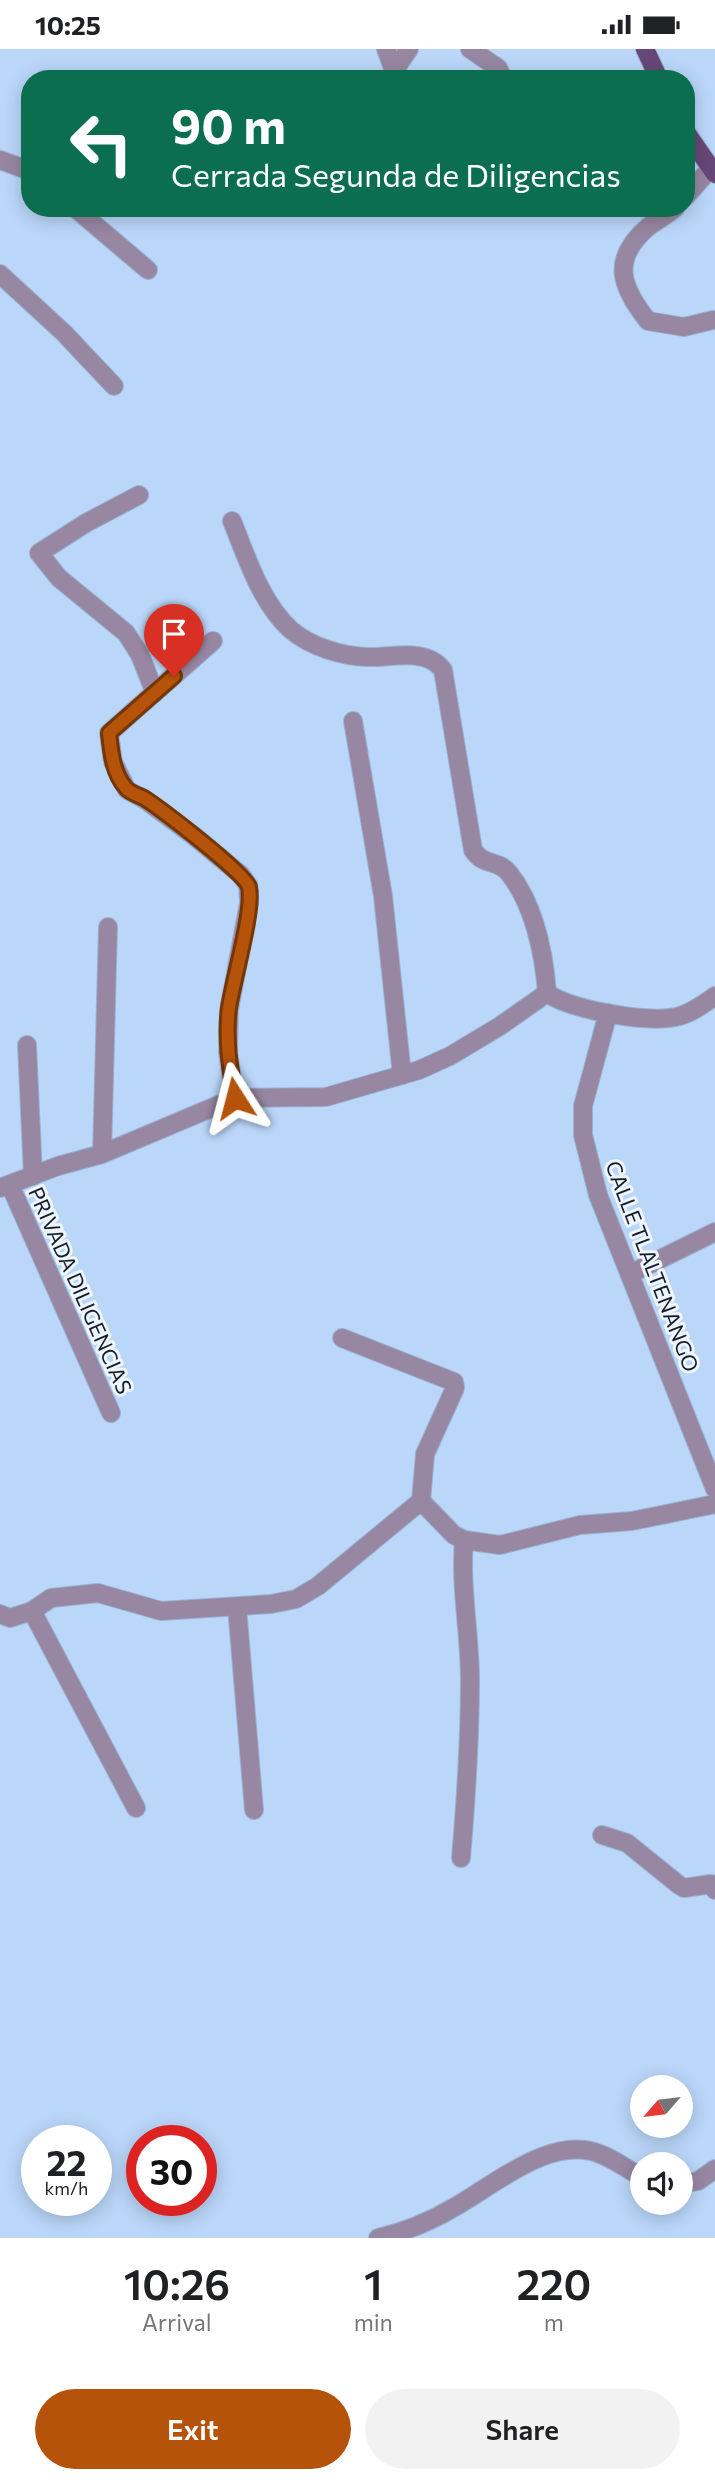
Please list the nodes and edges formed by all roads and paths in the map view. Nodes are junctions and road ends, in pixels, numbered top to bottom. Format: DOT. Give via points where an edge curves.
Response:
graph roads {
  1 [pos="386,49"];
  2 [pos="409,49"];
  3 [pos="470,49"];
  4 [pos="645,49"];
  5 [pos="392,70"];
  6 [pos="396,70"];
  7 [pos="499,70"];
  8 [pos="655,70"];
  9 [pos="695,145"];
  10 [pos="0,160"];
  11 [pos="21,168"];
  12 [pos="713,171"];
  13 [pos="695,188"];
  14 [pos="86,217"];
  15 [pos="663,217"];
  16 [pos="148,269"];
  17 [pos="0,274"];
  18 [pos="713,320"];
  19 [pos="114,386"];
  20 [pos="139,495"];
  21 [pos="232,521"];
  22 [pos="213,641"];
  23 [pos="155,693"];
  24 [pos="353,721"];
  25 [pos="108,927"];
  26 [pos="547,993"];
  27 [pos="715,996"];
  28 [pos="608,1013"];
  29 [pos="27,1045"];
  30 [pos="402,1075"];
  31 [pos="235,1098"];
  32 [pos="102,1154"];
  33 [pos="33,1175"];
  34 [pos="5,1186"];
  35 [pos="715,1232"];
  36 [pos="630,1274"];
  37 [pos="342,1338"];
  38 [pos="111,1413"];
  39 [pos="715,1489"];
  40 [pos="421,1501"];
  41 [pos="715,1504"];
  42 [pos="464,1541"];
  43 [pos="237,1607"];
  44 [pos="32,1611"];
  45 [pos="0,1613"];
  46 [pos="136,1808"];
  47 [pos="254,1810"];
  48 [pos="603,1835"];
  49 [pos="461,1858"];
  50 [pos="715,1890"];
  51 [pos="715,2169"];
  52 [pos="630,2170"];
  53 [pos="693,2182"];
  54 [pos="378,2238"];
  1 -- 5 [label="street"];
  2 -- 6 [label="street"];
  3 -- 7 [label="street"];
  4 -- 8 [label="main road"];
  9 -- 12 [label="main road"];
  10 -- 11 [label="street"];
  12 -- 13 [label="street"];
  14 -- 16 [label="street"];
  15 -- 18 [label="street" via="640,235 624,256 632,300 648,321 684,327"];
  17 -- 19 [label="street"];
  20 -- 23 [label="street" via="39,554 59,578 126,633"];
  21 -- 26 [label="street" via="259,583 299,636 337,652 425,657 439,664 473,850 484,862 508,871 521,893 541,950"];
  22 -- 23 [label="street"];
  23 -- 31 [label="street" via="109,733 113,762 127,790 194,836 248,885 249,903 229,1010 228,1053"];
  24 -- 30 [label="street" via="383,896"];
  25 -- 32 [label="street"];
  26 -- 28 [label="street" via="559,1001"];
  26 -- 30 [label="street" via="450,1056"];
  27 -- 28 [label="street" via="678,1017"];
  28 -- 36 [label="street, CALLE TLALTENANGO" via="583,1106 583,1135 598,1195"];
  29 -- 33 [label="street"];
  30 -- 31 [label="street" via="326,1097"];
  31 -- 32 [label="street"];
  32 -- 33 [label="street"];
  33 -- 34 [label="street"];
  34 -- 38 [label="street, PRIVADA DILIGENCIAS"];
  35 -- 36 [label="street"];
  36 -- 39 [label="street, CALLE TLALTENANGO"];
  37 -- 40 [label="street" via="454,1382 425,1454"];
  40 -- 42 [label="street"];
  40 -- 43 [label="street" via="296,1599"];
  41 -- 42 [label="street" via="632,1521 580,1525 500,1545"];
  42 -- 49 [label="street" via="470,1678"];
  43 -- 44 [label="street" via="161,1611 98,1593 51,1598"];
  43 -- 47 [label="street"];
  44 -- 45 [label="street" via="10,1618"];
  44 -- 46 [label="street"];
  48 -- 50 [label="street" via="626,1843 684,1888 711,1884"];
  51 -- 53 [label="street"];
  52 -- 54 [label="street" via="598,2153 546,2154 453,2208 406,2231"];
}
